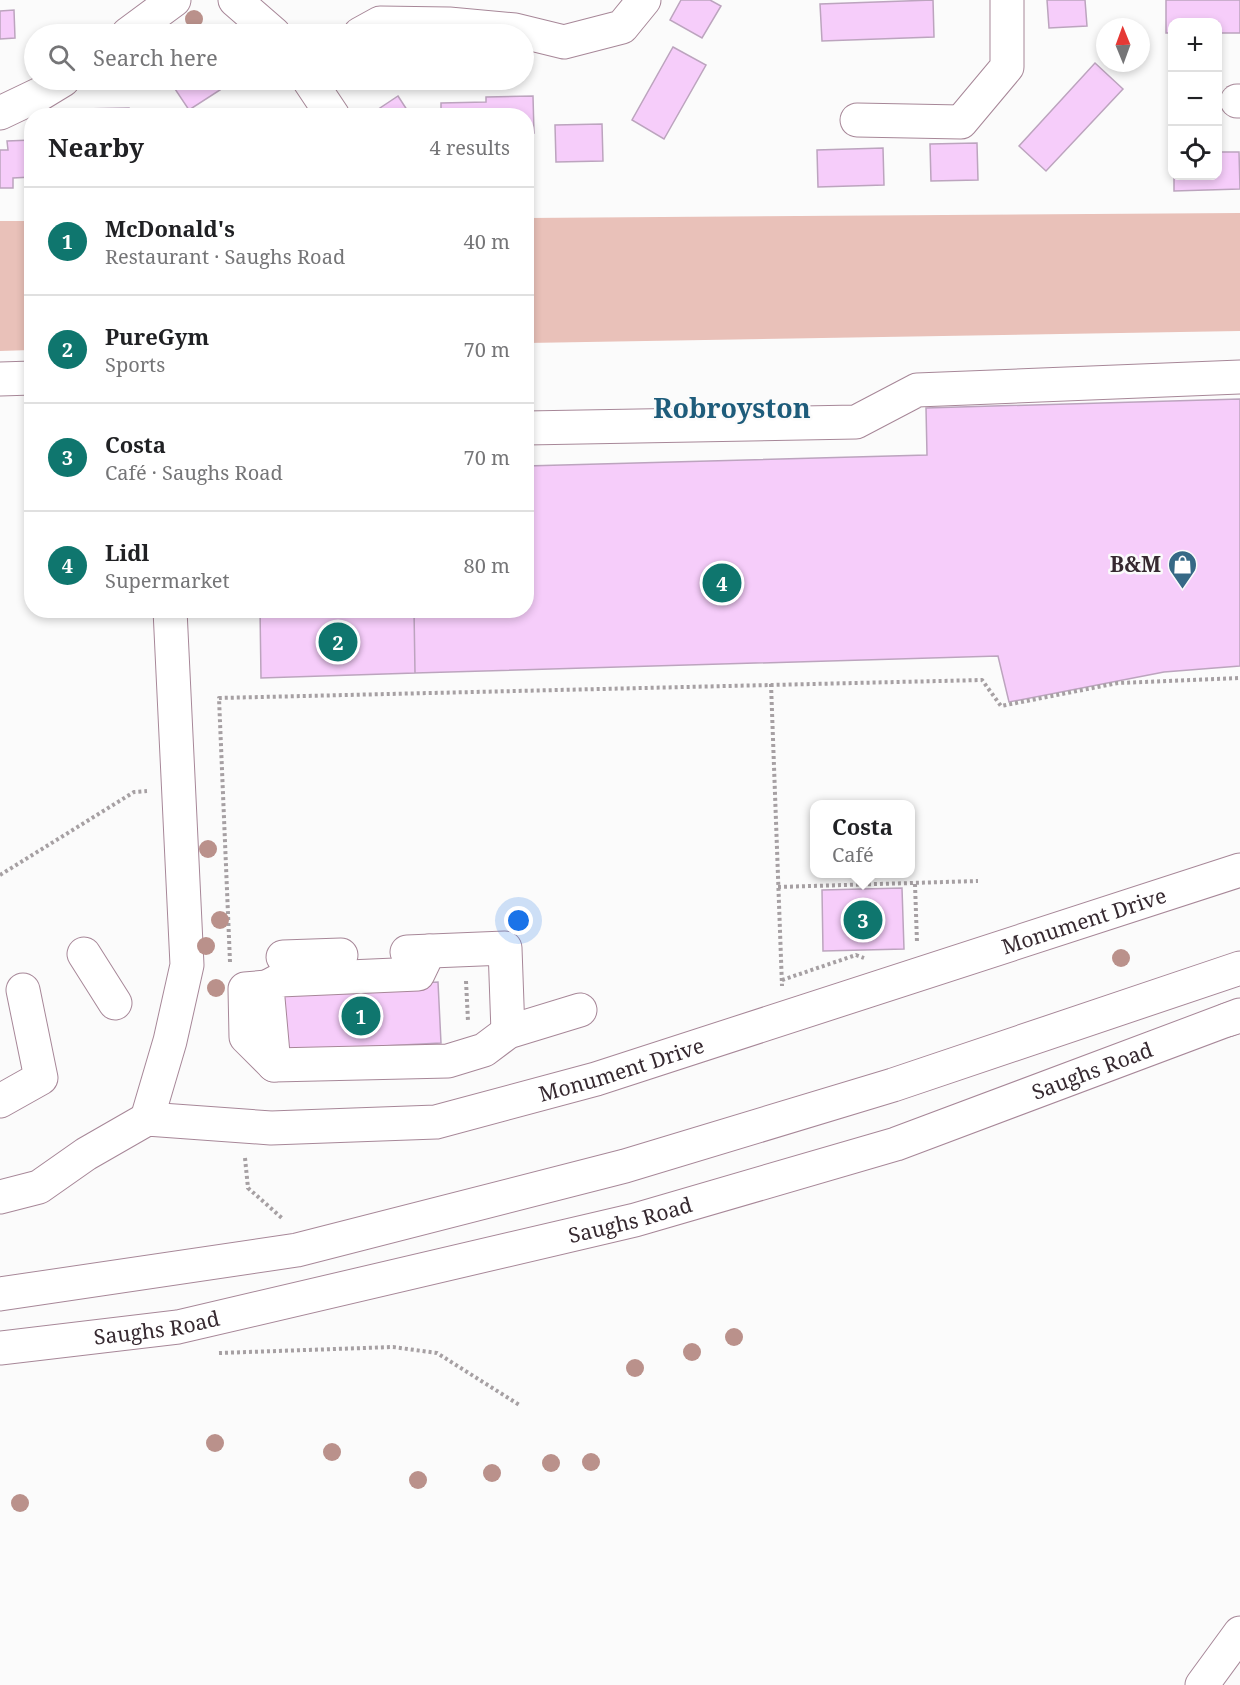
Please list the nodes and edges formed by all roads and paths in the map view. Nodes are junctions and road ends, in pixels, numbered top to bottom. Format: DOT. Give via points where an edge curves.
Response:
graph roads {
  1 [pos="174,0"];
  2 [pos="235,0"];
  3 [pos="644,0"];
  4 [pos="1007,0"];
  5 [pos="142,24"];
  6 [pos="263,24"];
  7 [pos="378,24"];
  8 [pos="449,24"];
  9 [pos="534,35"];
  10 [pos="47,90"];
  11 [pos="316,90"];
  12 [pos="328,108"];
  13 [pos="0,113"];
  14 [pos="857,120"];
  15 [pos="1240,377"];
  16 [pos="24,378"];
  17 [pos="0,379"];
  18 [pos="534,428"];
  19 [pos="170,618"];
  20 [pos="1240,678"];
  21 [pos="771,684"];
  22 [pos="222,785"];
  23 [pos="178,790"];
  24 [pos="1240,870"];
  25 [pos="0,875"];
  26 [pos="978,881"];
  27 [pos="915,884"];
  28 [pos="778,887"];
  29 [pos="917,948"];
  30 [pos="465,950"];
  31 [pos="429,951"];
  32 [pos="84,954"];
  33 [pos="283,957"];
  34 [pos="875,962"];
  35 [pos="1240,968"];
  36 [pos="230,974"];
  37 [pos="782,980"];
  38 [pos="23,990"];
  39 [pos="115,1003"];
  40 [pos="580,1010"];
  41 [pos="1236,1017"];
  42 [pos="783,1019"];
  43 [pos="496,1041"];
  44 [pos="0,1101"];
  45 [pos="147,1119"];
  46 [pos="244,1149"];
  47 [pos="0,1197"];
  48 [pos="297,1250"];
  49 [pos="0,1294"];
  50 [pos="0,1348"];
  51 [pos="207,1353"];
  52 [pos="521,1406"];
  53 [pos="1240,1633"];
  54 [pos="1202,1685"];
  1 -- 5 [label="main road"];
  2 -- 6 [label="main road"];
  3 -- 9 [label="main road" via="622,27 564,42"];
  4 -- 14 [label="main road" via="1007,67 960,122"];
  7 -- 8 [label="main road"];
  10 -- 13 [label="main road"];
  11 -- 12 [label="main road"];
  15 -- 18 [label="main road" via="917,390 856,422"];
  16 -- 17 [label="main road"];
  19 -- 23 [label="main road"];
  20 -- 21 [label="path" via="1118,682 1001,706 982,680"];
  21 -- 22 [label="path" via="219,698"];
  21 -- 28 [label="path"];
  22 -- 23 [label="path"];
  22 -- 36 [label="path"];
  23 -- 25 [label="path" via="134,792"];
  23 -- 45 [label="main road" via="187,965"];
  24 -- 42 [label="main road, Monument Drive"];
  26 -- 27 [label="path"];
  27 -- 28 [label="path"];
  27 -- 29 [label="path"];
  28 -- 37 [label="path"];
  30 -- 31 [label="main road"];
  30 -- 43 [label="path" via="468,1044"];
  30 -- 43 [label="main road" via="505,948"];
  31 -- 33 [label="main road"];
  31 -- 43 [label="main road" via="418,974 280,980 267,987 245,989 246,1037 274,1065 448,1061"];
  32 -- 39 [label="main road"];
  34 -- 37 [label="path" via="856,955"];
  35 -- 48 [label="main road" via="893,1085 647,1159"];
  37 -- 42 [label="path"];
  38 -- 44 [label="main road" via="40,1078"];
  40 -- 43 [label="main road"];
  41 -- 50 [label="main road, Saughs Road" via="896,1144 635,1220 178,1327"];
  42 -- 45 [label="main road, Monument Drive" via="596,1079 436,1122 271,1128"];
  45 -- 47 [label="main road" via="39,1187"];
  46 -- 48 [label="path" via="248,1188 295,1229"];
  48 -- 49 [label="main road"];
  51 -- 52 [label="path" via="393,1347 438,1353"];
  53 -- 54 [label="main road"];
}
